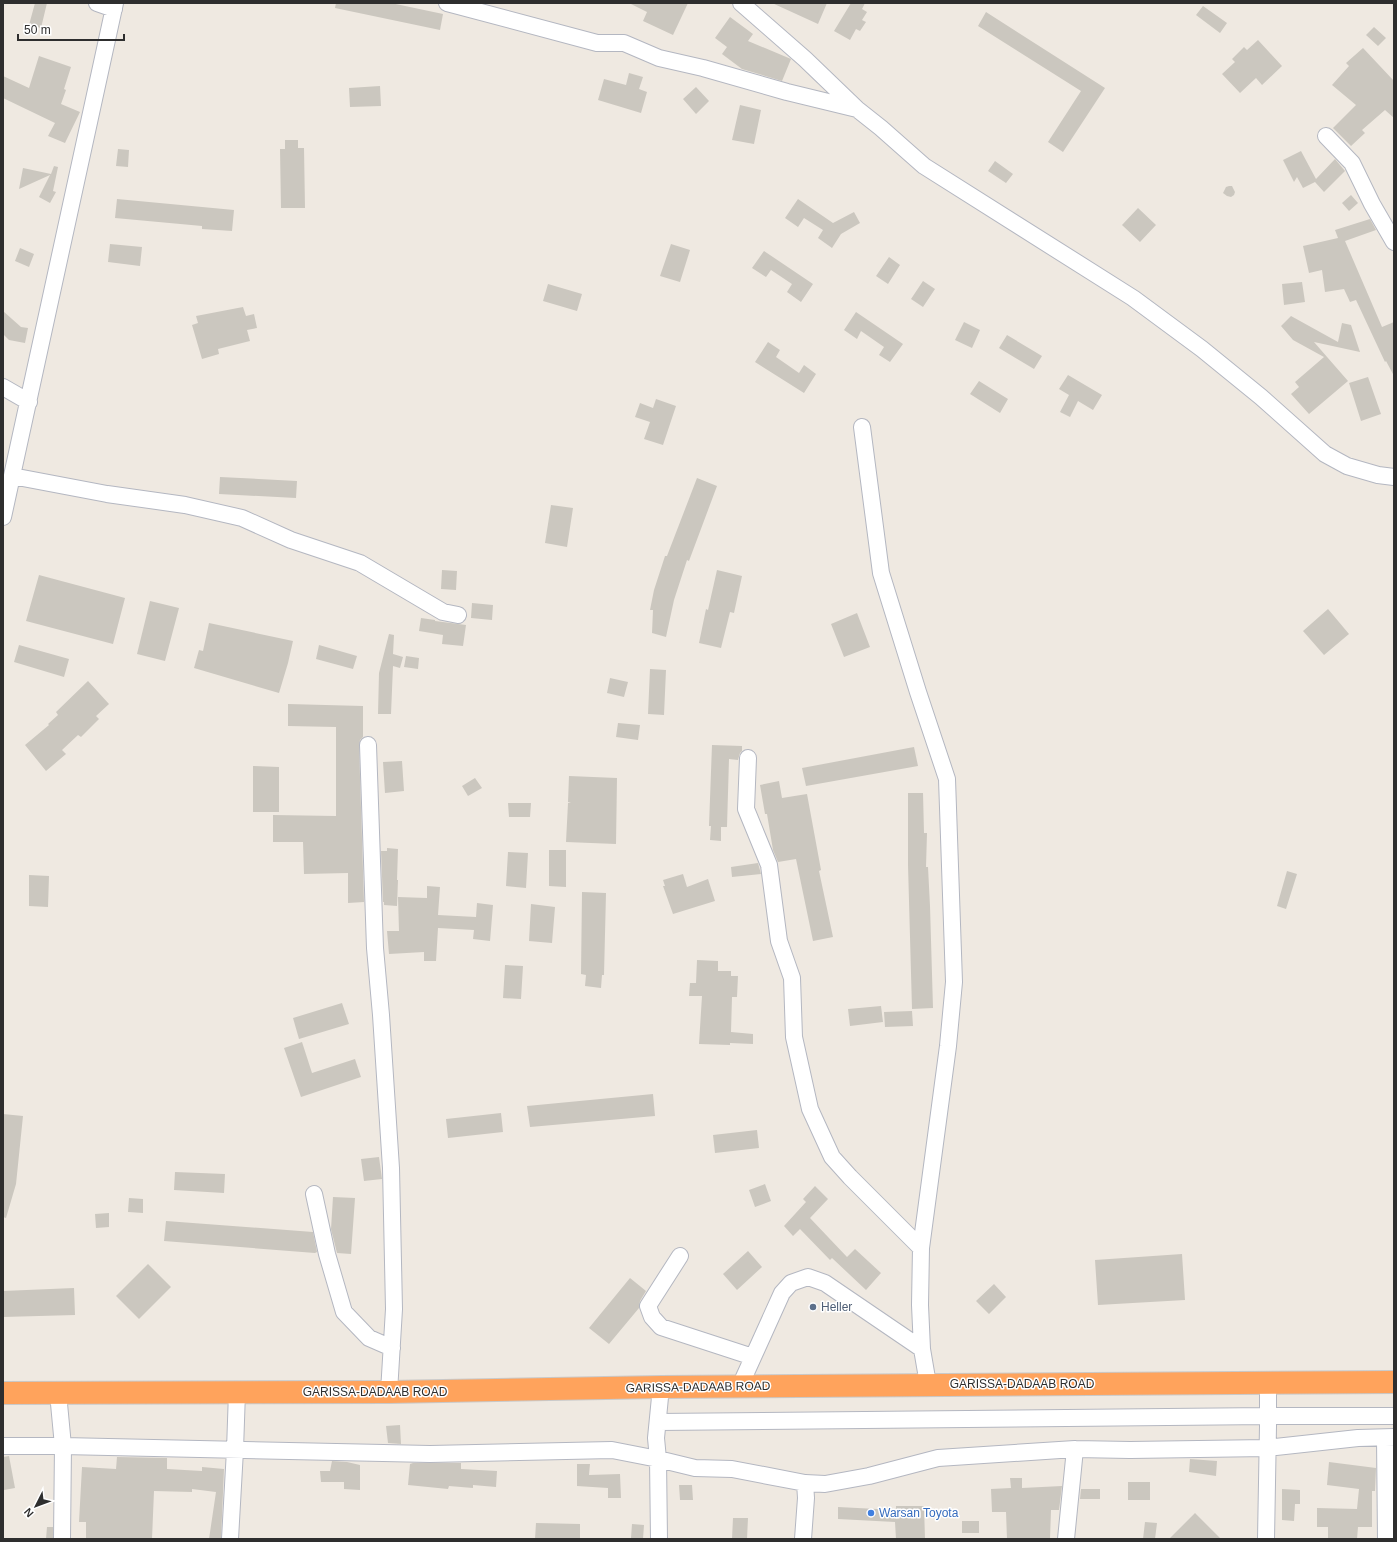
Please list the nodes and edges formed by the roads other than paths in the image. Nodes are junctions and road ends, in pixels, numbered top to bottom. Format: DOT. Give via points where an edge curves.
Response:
graph roads {
  1 [pos="97,3"];
  2 [pos="447,3"];
  3 [pos="741,3"];
  4 [pos="114,6"];
  5 [pos="857,109"];
  6 [pos="1326,136"];
  7 [pos="1394,242"];
  8 [pos="3,387"];
  9 [pos="29,402"];
  10 [pos="862,427"];
  11 [pos="12,476"];
  12 [pos="1394,477"];
  13 [pos="3,517"];
  14 [pos="458,615"];
  15 [pos="368,745"];
  16 [pos="748,758"];
  17 [pos="314,1194"];
  18 [pos="921,1248"];
  19 [pos="680,1256"];
  20 [pos="392,1348"];
  21 [pos="922,1349"];
  22 [pos="753,1357"];
  23 [pos="1394,1382"];
  24 [pos="1268,1383"];
  25 [pos="928,1384"];
  26 [pos="740,1386"];
  27 [pos="661,1387"];
  28 [pos="58,1392"];
  29 [pos="237,1392"];
  30 [pos="389,1392"];
  31 [pos="3,1393"];
  32 [pos="1268,1416"];
  33 [pos="1394,1416"];
  34 [pos="658,1422"];
  35 [pos="1389,1438"];
  36 [pos="3,1446"];
  37 [pos="63,1446"];
  38 [pos="1267,1448"];
  39 [pos="1075,1449"];
  40 [pos="235,1450"];
  41 [pos="658,1459"];
  42 [pos="805,1483"];
  43 [pos="62,1539"];
  44 [pos="230,1539"];
  45 [pos="659,1539"];
  46 [pos="803,1539"];
  47 [pos="1066,1539"];
  48 [pos="1266,1539"];
  49 [pos="1386,1539"];
  1 -- 4 [label="street"];
  2 -- 5 [label="street" via="597,43 624,44 659,58"];
  3 -- 5 [label="street"];
  4 -- 9 [label="street"];
  5 -- 12 [label="street" via="924,166 1140,303 1261,397 1325,454 1347,466"];
  6 -- 7 [label="street" via="1352,163"];
  8 -- 9 [label="street"];
  9 -- 11 [label="street"];
  10 -- 18 [label="street" via="881,573 947,779 954,982"];
  11 -- 13 [label="street"];
  11 -- 14 [label="street" via="107,494 185,505 242,518 291,540 360,563 443,612"];
  15 -- 20 [label="street" via="375,948 391,1168 394,1309"];
  16 -- 18 [label="street" via="746,809 769,865 779,941 792,978 794,1037 810,1109 832,1157"];
  17 -- 20 [label="street" via="327,1254 344,1312 369,1338"];
  18 -- 21 [label="street"];
  19 -- 22 [label="street" via="648,1306 652,1316 661,1327"];
  20 -- 30 [label="street"];
  21 -- 22 [label="street" via="825,1283 808,1277 791,1283 782,1293"];
  21 -- 25 [label="street"];
  22 -- 26 [label="street"];
  23 -- 24 [label="highway, GARISSA-DADAAB ROAD"];
  24 -- 25 [label="highway, GARISSA-DADAAB ROAD"];
  24 -- 32 [label="street"];
  25 -- 26 [label="highway, GARISSA-DADAAB ROAD"];
  26 -- 27 [label="highway, GARISSA-DADAAB ROAD"];
  27 -- 30 [label="highway, GARISSA-DADAAB ROAD"];
  27 -- 34 [label="street"];
  28 -- 29 [label="highway, GARISSA-DADAAB ROAD"];
  28 -- 31 [label="highway, GARISSA-DADAAB ROAD"];
  28 -- 37 [label="street"];
  29 -- 30 [label="highway, GARISSA-DADAAB ROAD"];
  29 -- 40 [label="street"];
  32 -- 33 [label="street"];
  32 -- 34 [label="street"];
  32 -- 38 [label="street"];
  34 -- 41 [label="street"];
  35 -- 38 [label="street" via="1358,1438"];
  35 -- 49 [label="street"];
  36 -- 37 [label="street"];
  37 -- 40 [label="street"];
  37 -- 43 [label="street"];
  38 -- 39 [label="street"];
  38 -- 48 [label="street"];
  39 -- 42 [label="street" via="938,1458 869,1476 825,1484"];
  39 -- 47 [label="street"];
  40 -- 41 [label="street" via="430,1454 612,1450"];
  40 -- 44 [label="street"];
  41 -- 42 [label="street" via="695,1468 732,1469"];
  41 -- 45 [label="street"];
  42 -- 46 [label="street"];
}
